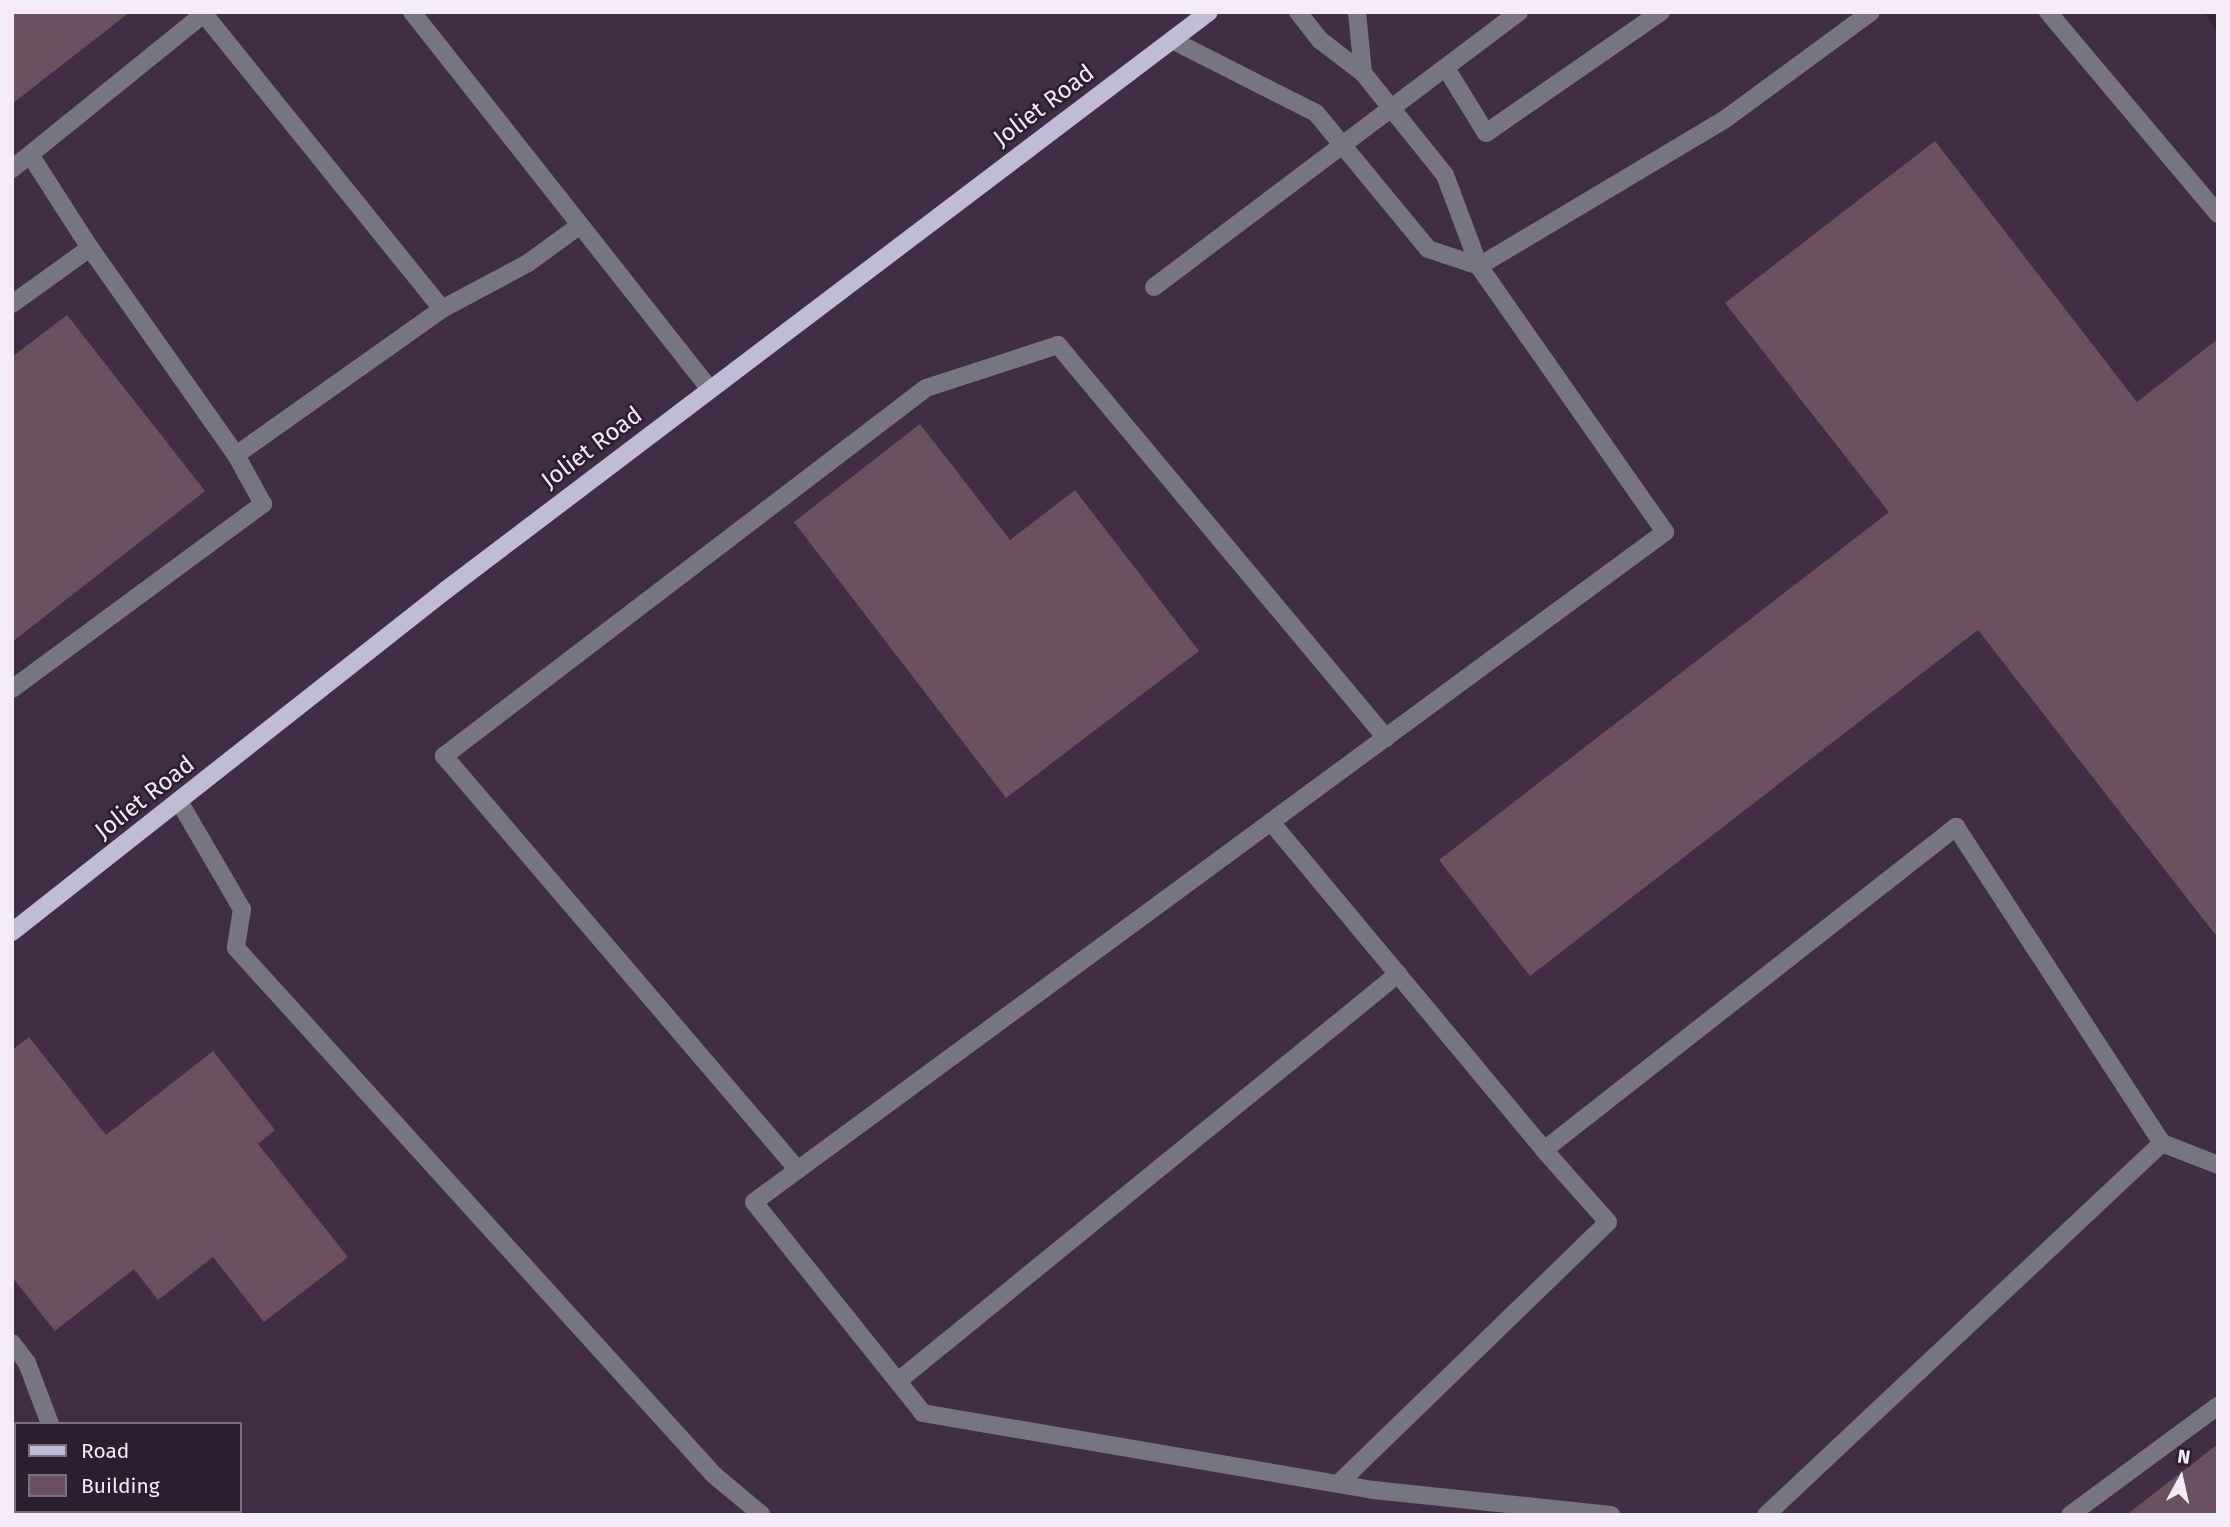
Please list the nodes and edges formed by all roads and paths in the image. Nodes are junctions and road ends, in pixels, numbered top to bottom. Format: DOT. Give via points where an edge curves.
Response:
graph roads {
  1 [pos="412,12"];
  2 [pos="1209,12"];
  3 [pos="1298,12"];
  4 [pos="1357,12"];
  5 [pos="1518,12"];
  6 [pos="1661,12"];
  7 [pos="1871,12"];
  8 [pos="2048,12"];
  9 [pos="205,13"];
  10 [pos="1172,40"];
  11 [pos="1447,68"];
  12 [pos="1363,72"];
  13 [pos="1392,109"];
  14 [pos="1342,145"];
  15 [pos="31,156"];
  16 [pos="12,169"];
  17 [pos="2218,214"];
  18 [pos="579,226"];
  19 [pos="90,247"];
  20 [pos="1479,266"];
  21 [pos="1154,287"];
  22 [pos="12,304"];
  23 [pos="442,309"];
  24 [pos="710,390"];
  25 [pos="236,455"];
  26 [pos="12,689"];
  27 [pos="1386,738"];
  28 [pos="180,803"];
  29 [pos="1271,822"];
  30 [pos="12,932"];
  31 [pos="1398,974"];
  32 [pos="2162,1143"];
  33 [pos="1544,1150"];
  34 [pos="2218,1165"];
  35 [pos="798,1170"];
  36 [pos="12,1343"];
  37 [pos="898,1381"];
  38 [pos="2218,1406"];
  39 [pos="49,1422"];
  40 [pos="1338,1484"];
  41 [pos="762,1515"];
  42 [pos="1611,1515"];
  43 [pos="1766,1515"];
  44 [pos="2070,1515"];
  1 -- 18 [label="street"];
  2 -- 10 [label="main road, Joliet Road"];
  3 -- 12 [label="street" via="1320,40"];
  4 -- 12 [label="street"];
  5 -- 11 [label="street"];
  6 -- 11 [label="street" via="1486,134"];
  7 -- 20 [label="street" via="1724,120"];
  8 -- 17 [label="street"];
  9 -- 15 [label="street"];
  9 -- 23 [label="street"];
  10 -- 14 [label="street" via="1316,113"];
  10 -- 24 [label="main road, Joliet Road"];
  11 -- 13 [label="street"];
  12 -- 13 [label="street"];
  13 -- 14 [label="street"];
  13 -- 20 [label="street" via="1445,176"];
  14 -- 20 [label="street" via="1428,249"];
  14 -- 21 [label="street"];
  15 -- 16 [label="street"];
  15 -- 19 [label="street"];
  18 -- 23 [label="street" via="528,263"];
  18 -- 24 [label="street"];
  19 -- 22 [label="street"];
  19 -- 25 [label="street"];
  20 -- 27 [label="street" via="1665,531"];
  23 -- 25 [label="street"];
  24 -- 28 [label="main road, Joliet Road" via="446,590"];
  25 -- 26 [label="street" via="263,504"];
  27 -- 29 [label="street"];
  27 -- 35 [label="street" via="1058,345 926,388 444,756"];
  28 -- 30 [label="main road, Joliet Road"];
  28 -- 41 [label="street" via="242,909 236,948 714,1475"];
  29 -- 31 [label="street"];
  29 -- 35 [label="street"];
  31 -- 33 [label="street"];
  31 -- 37 [label="street"];
  32 -- 33 [label="street" via="1956,827"];
  32 -- 34 [label="street"];
  32 -- 43 [label="street"];
  33 -- 40 [label="street" via="1608,1222"];
  35 -- 37 [label="street" via="754,1202"];
  36 -- 39 [label="street" via="32,1374"];
  37 -- 40 [label="street" via="923,1413"];
  38 -- 44 [label="street"];
  40 -- 42 [label="street"];
}
